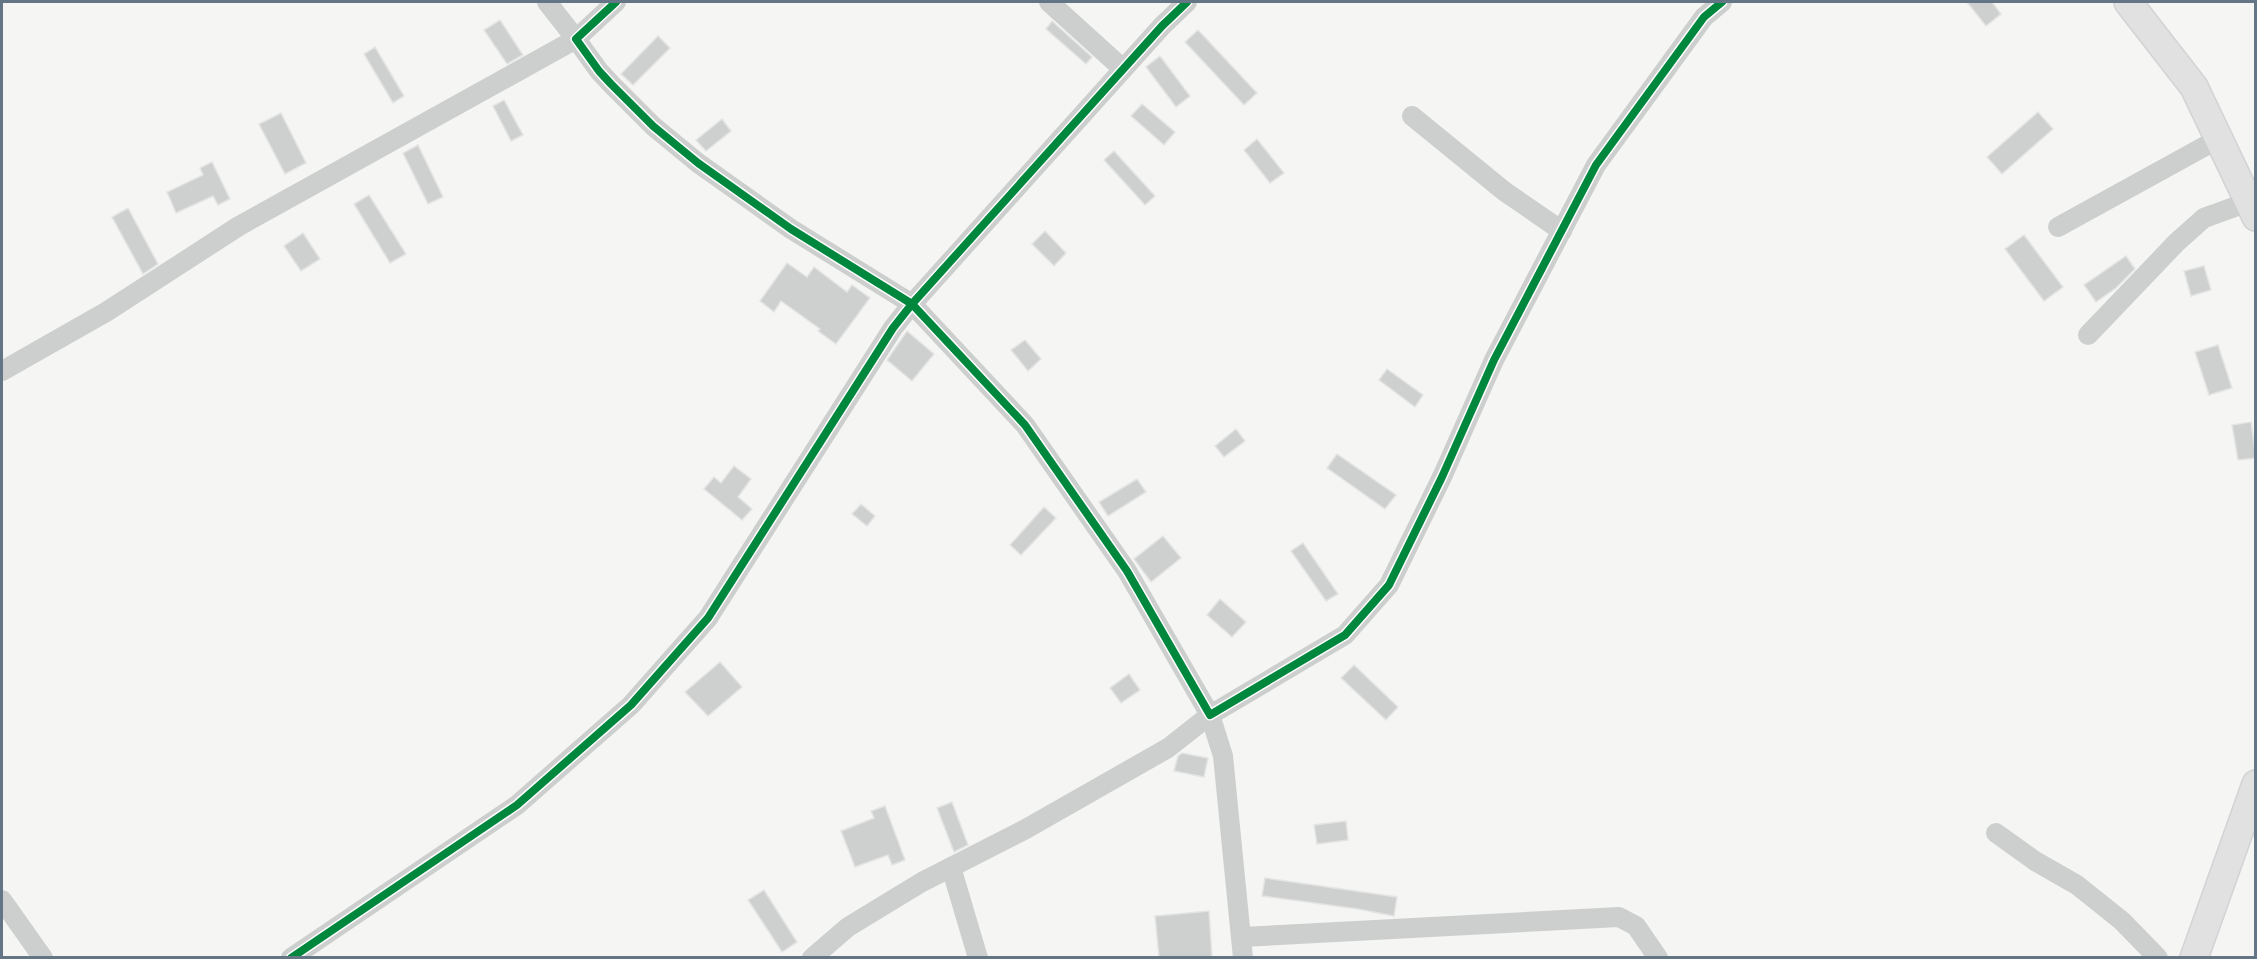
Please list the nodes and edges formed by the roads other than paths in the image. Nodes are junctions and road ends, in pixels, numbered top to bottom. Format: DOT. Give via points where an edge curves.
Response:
graph roads {
  1 [pos="548,2"];
  2 [pos="616,2"];
  3 [pos="1049,2"];
  4 [pos="1186,2"];
  5 [pos="1722,2"];
  6 [pos="2128,2"];
  7 [pos="576,39"];
  8 [pos="1123,69"];
  9 [pos="1412,116"];
  10 [pos="2218,139"];
  11 [pos="2252,210"];
  12 [pos="2058,227"];
  13 [pos="1562,231"];
  14 [pos="912,304"];
  15 [pos="2088,335"];
  16 [pos="2,371"];
  17 [pos="1210,715"];
  18 [pos="2256,784"];
  19 [pos="1996,833"];
  20 [pos="951,867"];
  21 [pos="2,900"];
  22 [pos="1242,936"];
  23 [pos="43,957"];
  24 [pos="291,957"];
  25 [pos="812,957"];
  26 [pos="978,957"];
  27 [pos="1243,957"];
  28 [pos="1658,957"];
  29 [pos="2158,957"];
  30 [pos="2194,957"];
  1 -- 7 [label="street"];
  2 -- 7 [label="street"];
  3 -- 8 [label="street"];
  4 -- 8 [label="street"];
  5 -- 13 [label="street" via="1704,17 1596,165"];
  6 -- 10 [label="main road" via="2194,87"];
  7 -- 14 [label="street" via="599,71 636,109 698,163 791,229"];
  7 -- 16 [label="street" via="239,226 106,312"];
  8 -- 14 [label="street"];
  9 -- 13 [label="street"];
  10 -- 11 [label="main road"];
  10 -- 12 [label="street"];
  11 -- 15 [label="street" via="2204,218"];
  13 -- 17 [label="street" via="1494,360 1389,585 1345,635"];
  14 -- 17 [label="street" via="1025,425 1127,571"];
  14 -- 24 [label="street" via="708,618 631,705 518,805"];
  17 -- 20 [label="street" via="1168,748"];
  17 -- 22 [label="street" via="1223,756"];
  18 -- 30 [label="main road"];
  19 -- 29 [label="street" via="2077,885"];
  20 -- 25 [label="street" via="848,927"];
  20 -- 26 [label="street"];
  21 -- 23 [label="street"];
  22 -- 27 [label="street"];
  22 -- 28 [label="street" via="1619,916 1636,926"];
}
